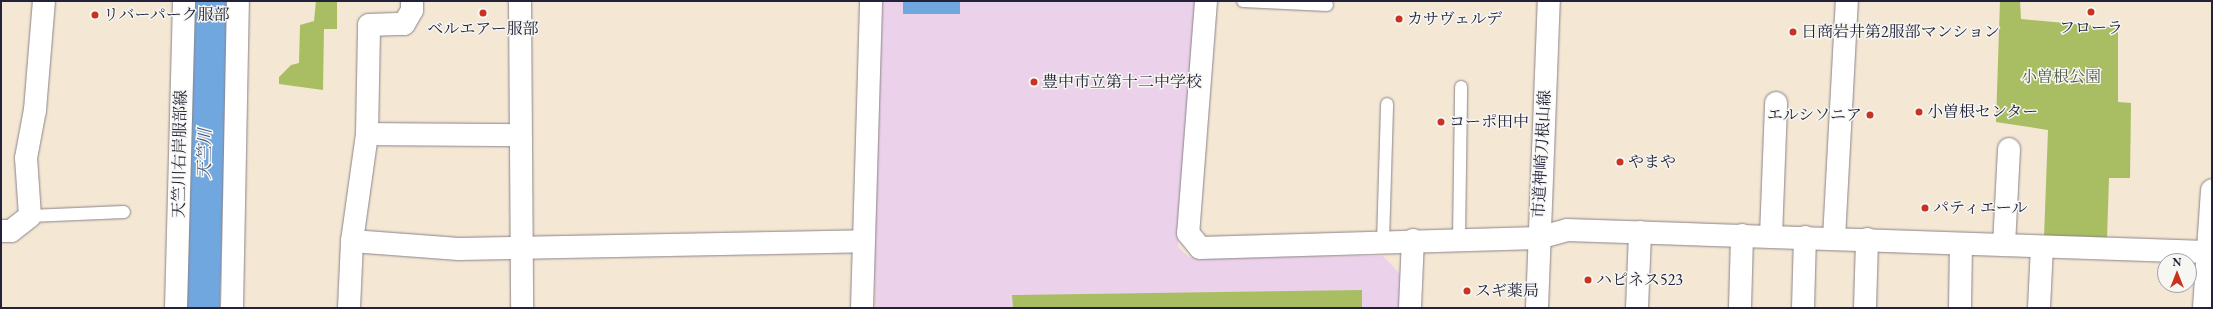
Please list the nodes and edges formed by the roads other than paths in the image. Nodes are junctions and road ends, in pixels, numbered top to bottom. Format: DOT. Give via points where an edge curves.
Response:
graph roads {
  1 [pos="44,1"];
  2 [pos="184,1"];
  3 [pos="238,1"];
  4 [pos="412,1"];
  5 [pos="520,1"];
  6 [pos="871,1"];
  7 [pos="1206,1"];
  8 [pos="1243,1"];
  9 [pos="1549,1"];
  10 [pos="1847,1"];
  11 [pos="1326,5"];
  12 [pos="1461,87"];
  13 [pos="1776,103"];
  14 [pos="1387,104"];
  15 [pos="367,134"];
  16 [pos="520,135"];
  17 [pos="2009,149"];
  18 [pos="2212,190"];
  19 [pos="124,212"];
  20 [pos="30,216"];
  21 [pos="1,231"];
  22 [pos="1640,232"];
  23 [pos="1742,235"];
  24 [pos="1771,236"];
  25 [pos="1805,237"];
  26 [pos="1538,238"];
  27 [pos="1834,238"];
  28 [pos="352,240"];
  29 [pos="864,240"];
  30 [pos="1413,240"];
  31 [pos="1459,240"];
  32 [pos="1867,240"];
  33 [pos="1383,242"];
  34 [pos="1962,244"];
  35 [pos="2004,245"];
  36 [pos="521,246"];
  37 [pos="2042,247"];
  38 [pos="2206,252"];
  39 [pos="176,308"];
  40 [pos="232,308"];
  41 [pos="349,308"];
  42 [pos="522,308"];
  43 [pos="862,308"];
  44 [pos="1410,308"];
  45 [pos="1537,308"];
  46 [pos="1637,308"];
  47 [pos="1740,308"];
  48 [pos="1803,308"];
  49 [pos="1865,308"];
  50 [pos="1960,308"];
  51 [pos="2039,308"];
  52 [pos="2204,308"];
  1 -- 20 [label="street" via="35,110 26,158"];
  2 -- 39 [label="street, 天竺川右岸服部線"];
  3 -- 40 [label="street"];
  4 -- 15 [label="street" via="412,10 404,24 369,25"];
  5 -- 16 [label="street"];
  6 -- 29 [label="street"];
  7 -- 33 [label="street" via="1188,233 1200,248"];
  8 -- 11 [label="lane"];
  9 -- 26 [label="street, 市道神崎刀根山線"];
  10 -- 27 [label="street"];
  12 -- 31 [label="lane"];
  13 -- 24 [label="street"];
  14 -- 33 [label="lane"];
  15 -- 16 [label="street"];
  15 -- 28 [label="street"];
  16 -- 36 [label="street"];
  17 -- 35 [label="street"];
  18 -- 38 [label="street"];
  19 -- 20 [label="lane"];
  20 -- 21 [label="street" via="10,231"];
  22 -- 23 [label="street"];
  22 -- 26 [label="street" via="1567,230"];
  22 -- 46 [label="street"];
  23 -- 24 [label="street"];
  23 -- 47 [label="street"];
  24 -- 25 [label="street"];
  25 -- 27 [label="street"];
  25 -- 48 [label="street"];
  26 -- 31 [label="street"];
  26 -- 45 [label="street, 市道神崎刀根山線"];
  27 -- 32 [label="street"];
  28 -- 36 [label="street" via="459,249"];
  28 -- 41 [label="street"];
  29 -- 36 [label="street"];
  29 -- 43 [label="street"];
  30 -- 31 [label="street"];
  30 -- 33 [label="street"];
  30 -- 44 [label="street"];
  32 -- 34 [label="street"];
  32 -- 49 [label="street"];
  34 -- 35 [label="street"];
  34 -- 50 [label="street"];
  35 -- 37 [label="street"];
  36 -- 42 [label="street"];
  37 -- 38 [label="street"];
  37 -- 51 [label="street"];
  38 -- 52 [label="street"];
}
